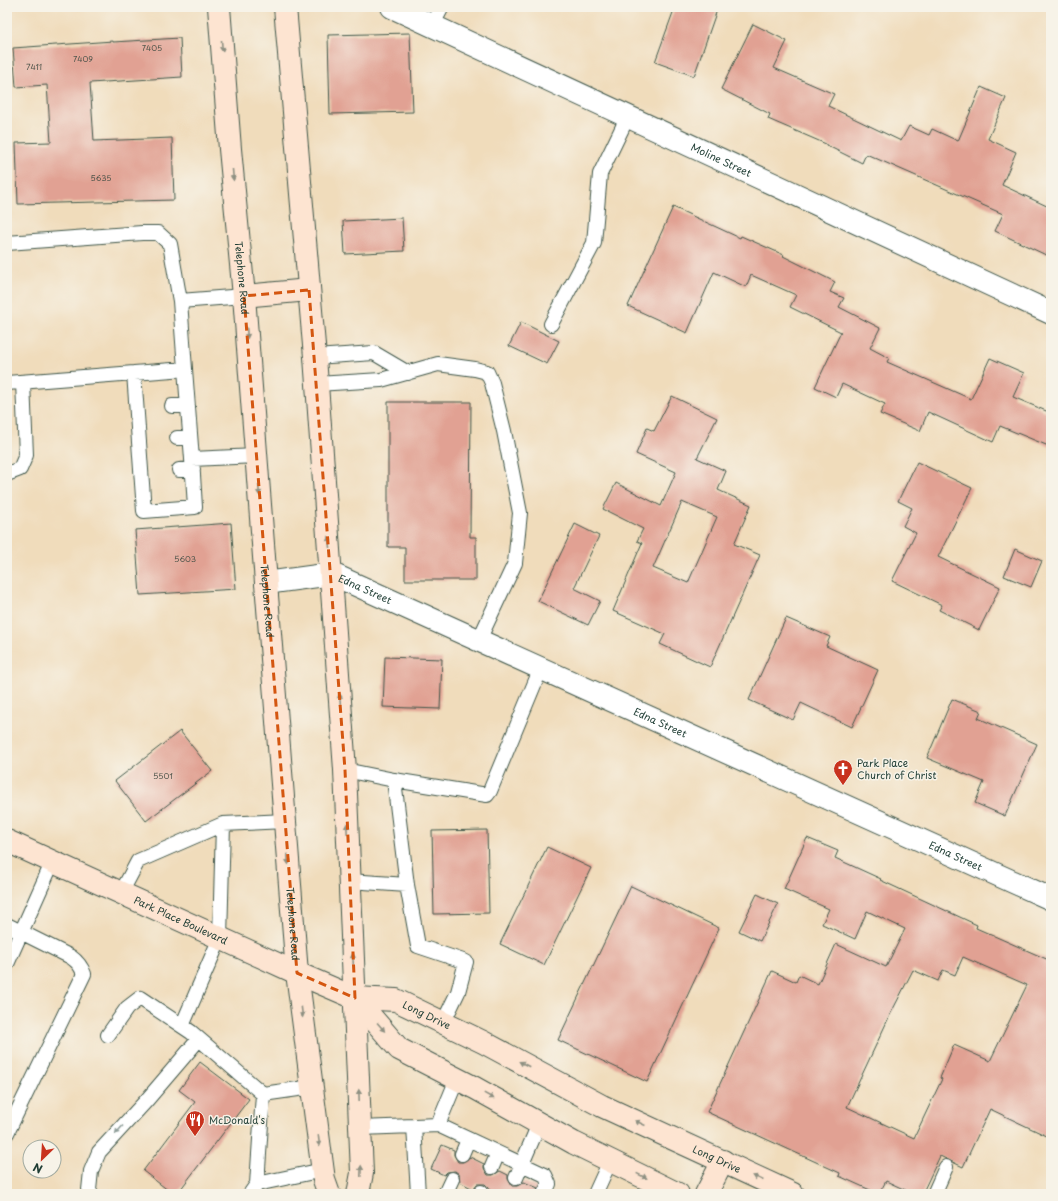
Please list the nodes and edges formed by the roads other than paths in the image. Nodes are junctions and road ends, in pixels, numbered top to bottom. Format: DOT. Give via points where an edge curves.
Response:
graph roads {
  1 [pos="219,7"];
  2 [pos="285,7"];
  3 [pos="392,7"];
  4 [pos="442,7"];
  5 [pos="432,26"];
  6 [pos="628,116"];
  7 [pos="7,243"];
  8 [pos="309,290"];
  9 [pos="244,296"];
  10 [pos="180,301"];
  11 [pos="1051,313"];
  12 [pos="551,324"];
  13 [pos="315,356"];
  14 [pos="185,369"];
  15 [pos="134,373"];
  16 [pos="408,373"];
  17 [pos="23,382"];
  18 [pos="7,383"];
  19 [pos="316,384"];
  20 [pos="172,406"];
  21 [pos="188,406"];
  22 [pos="256,456"];
  23 [pos="188,466"];
  24 [pos="7,474"];
  25 [pos="332,574"];
  26 [pos="266,583"];
  27 [pos="479,640"];
  28 [pos="541,668"];
  29 [pos="345,770"];
  30 [pos="394,780"];
  31 [pos="285,821"];
  32 [pos="222,824"];
  33 [pos="7,841"];
  34 [pos="53,861"];
  35 [pos="349,881"];
  36 [pos="407,885"];
  37 [pos="122,893"];
  38 [pos="1051,899"];
  39 [pos="7,925"];
  40 [pos="22,932"];
  41 [pos="220,938"];
  42 [pos="7,964"];
  43 [pos="297,973"];
  44 [pos="355,998"];
  45 [pos="442,1023"];
  46 [pos="182,1026"];
  47 [pos="108,1035"];
  48 [pos="198,1039"];
  49 [pos="457,1079"];
  50 [pos="312,1087"];
  51 [pos="263,1094"];
  52 [pos="539,1124"];
  53 [pos="438,1125"];
  54 [pos="414,1126"];
  55 [pos="360,1128"];
  56 [pos="7,1133"];
  57 [pos="468,1140"];
  58 [pos="498,1153"];
  59 [pos="462,1154"];
  60 [pos="610,1161"];
  61 [pos="723,1161"];
  62 [pos="522,1164"];
  63 [pos="946,1167"];
  64 [pos="492,1168"];
  65 [pos="322,1170"];
  66 [pos="516,1178"];
  67 [pos="452,1179"];
  68 [pos="254,1189"];
  69 [pos="91,1194"];
  70 [pos="329,1194"];
  71 [pos="358,1194"];
  72 [pos="418,1194"];
  73 [pos="445,1194"];
  74 [pos="544,1194"];
  75 [pos="596,1194"];
  76 [pos="678,1194"];
  77 [pos="706,1194"];
  78 [pos="793,1194"];
  79 [pos="934,1194"];
  1 -- 9 [label="main road, Telephone Road, one-way"];
  2 -- 8 [label="main road"];
  3 -- 5 [label="street, Moline Street"];
  4 -- 5 [label="lane"];
  5 -- 6 [label="street, Moline Street"];
  6 -- 11 [label="street, Moline Street"];
  6 -- 12 [label="lane" via="600,174 594,243"];
  7 -- 10 [label="lane" via="158,233 170,244"];
  8 -- 9 [label="main road"];
  8 -- 13 [label="main road"];
  9 -- 10 [label="lane"];
  9 -- 22 [label="main road, Telephone Road, one-way"];
  10 -- 14 [label="lane"];
  13 -- 16 [label="lane" via="374,353"];
  13 -- 19 [label="main road"];
  14 -- 15 [label="lane"];
  14 -- 21 [label="lane"];
  15 -- 17 [label="lane"];
  15 -- 23 [label="lane" via="143,440 144,511 196,507"];
  16 -- 19 [label="lane" via="381,380"];
  16 -- 27 [label="lane" via="438,364 487,372 492,383 520,513 515,563"];
  17 -- 18 [label="lane"];
  17 -- 24 [label="lane" via="26,456 20,469"];
  25 -- 19 [label="main road, one-way"];
  20 -- 21 [label="lane"];
  21 -- 23 [label="lane" via="184,438"];
  22 -- 23 [label="lane"];
  22 -- 26 [label="main road, Telephone Road, one-way"];
  25 -- 26 [label="street, Edna Street"];
  25 -- 27 [label="street, Edna Street"];
  29 -- 25 [label="main road, one-way"];
  26 -- 31 [label="main road, Telephone Road"];
  27 -- 28 [label="street, Edna Street"];
  28 -- 30 [label="lane" via="487,795"];
  28 -- 38 [label="street, Edna Street"];
  29 -- 30 [label="lane"];
  35 -- 29 [label="main road, one-way"];
  30 -- 36 [label="lane"];
  31 -- 32 [label="lane"];
  31 -- 43 [label="main road, Telephone Road, one-way"];
  32 -- 37 [label="lane" via="138,861"];
  32 -- 41 [label="lane"];
  33 -- 34 [label="main road, Park Place Boulevard"];
  34 -- 37 [label="main road, Park Place Boulevard"];
  34 -- 40 [label="lane"];
  35 -- 36 [label="lane"];
  44 -- 35 [label="main road, one-way"];
  36 -- 45 [label="lane" via="418,946 466,962 458,992"];
  37 -- 41 [label="main road, Park Place Boulevard"];
  39 -- 40 [label="lane"];
  40 -- 42 [label="lane"];
  40 -- 56 [label="lane" via="71,957 82,967 84,974"];
  41 -- 43 [label="main road, Park Place Boulevard"];
  41 -- 46 [label="lane"];
  43 -- 44 [label="main road, Park Place Boulevard"];
  43 -- 50 [label="main road, Telephone Road, one-way"];
  44 -- 45 [label="main road, Long Drive" via="396,1000"];
  44 -- 49 [label="main road, one-way" via="399,1049"];
  55 -- 44 [label="main road, one-way"];
  61 -- 45 [label="main road, Long Drive, one-way" via="602,1106 484,1042"];
  46 -- 47 [label="lane" via="140,998 127,1008"];
  46 -- 48 [label="lane"];
  48 -- 51 [label="lane"];
  48 -- 69 [label="lane, one-way" via="99,1152 91,1171"];
  49 -- 52 [label="main road, one-way"];
  49 -- 53 [label="lane"];
  50 -- 51 [label="lane"];
  50 -- 65 [label="main road, Telephone Road, one-way"];
  51 -- 68 [label="lane"];
  52 -- 60 [label="main road"];
  52 -- 62 [label="lane"];
  53 -- 54 [label="lane"];
  53 -- 57 [label="lane"];
  54 -- 55 [label="lane"];
  54 -- 72 [label="lane"];
  71 -- 55 [label="main road, one-way" via="362,1173"];
  57 -- 58 [label="lane"];
  57 -- 59 [label="lane"];
  58 -- 62 [label="lane"];
  58 -- 64 [label="lane"];
  60 -- 75 [label="lane"];
  60 -- 76 [label="main road, one-way"];
  61 -- 77 [label="main road"];
  78 -- 61 [label="main road, Long Drive, one-way"];
  62 -- 66 [label="lane"];
  62 -- 74 [label="lane" via="545,1175 549,1184"];
  63 -- 79 [label="lane"];
  65 -- 68 [label="lane"];
  65 -- 70 [label="main road, Telephone Road"];
  67 -- 73 [label="lane"];
}
